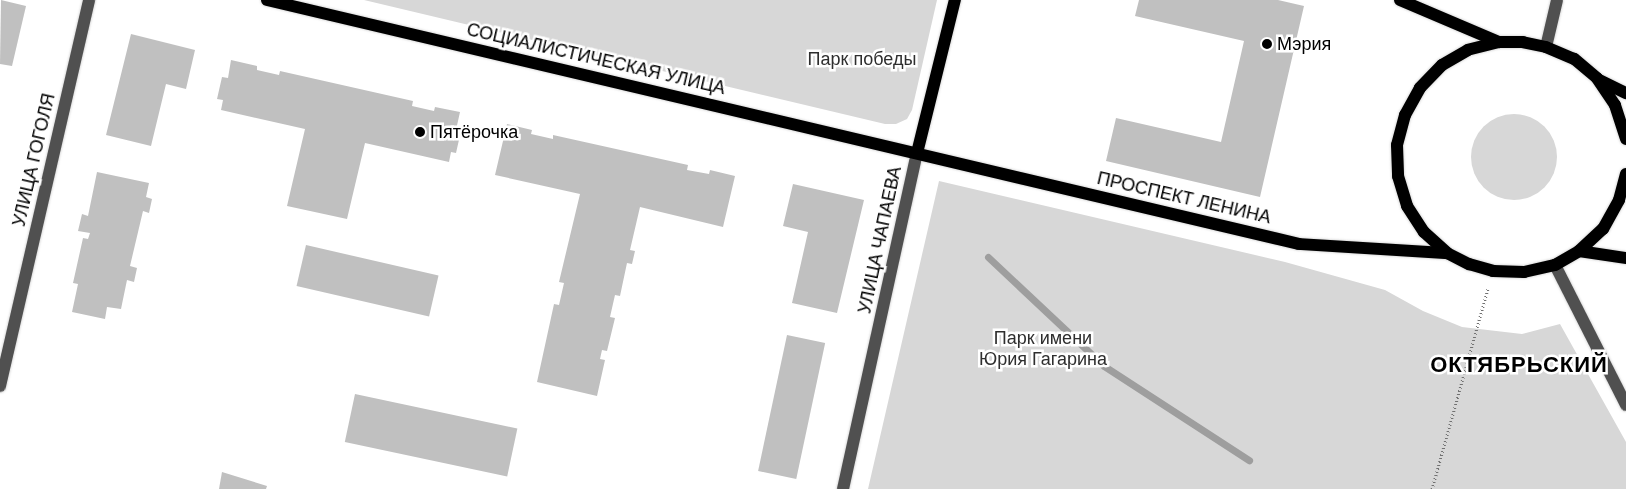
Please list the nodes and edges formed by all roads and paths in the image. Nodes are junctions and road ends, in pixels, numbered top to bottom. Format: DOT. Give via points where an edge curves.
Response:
graph roads {
  1 [pos="89,0"];
  2 [pos="267,0"];
  3 [pos="955,0"];
  4 [pos="1400,0"];
  5 [pos="1557,0"];
  6 [pos="1499,42"];
  7 [pos="1546,47"];
  8 [pos="1597,78"];
  9 [pos="1626,93"];
  10 [pos="1626,139"];
  11 [pos="917,153"];
  12 [pos="1626,174"];
  13 [pos="1579,251"];
  14 [pos="1447,252"];
  15 [pos="1626,258"];
  16 [pos="1554,265"];
  17 [pos="1493,271"];
  18 [pos="0,386"];
  19 [pos="1626,405"];
  20 [pos="843,489"];
  21 [pos="1432,489"];
  1 -- 18 [label="street, УЛИЦА ГОГОЛЯ"];
  2 -- 11 [label="main road, СОЦИАЛИСТИЧЕСКАЯ УЛИЦА"];
  3 -- 11 [label="main road, УЛИЦА ЧАПАЕВА"];
  4 -- 6 [label="main road"];
  5 -- 7 [label="street"];
  6 -- 7 [label="main road" via="1523,42"];
  6 -- 14 [label="main road" via="1468,50 1442,65 1420,88 1404,115 1397,145 1398,176 1407,206 1424,232"];
  7 -- 8 [label="main road" via="1574,59"];
  8 -- 9 [label="main road"];
  8 -- 10 [label="main road" via="1616,105"];
  11 -- 14 [label="main road, ПРОСПЕКТ ЛЕНИНА" via="1299,244"];
  11 -- 20 [label="street, УЛИЦА ЧАПАЕВА"];
  12 -- 13 [label="main road" via="1619,200 1603,229"];
  13 -- 15 [label="main road"];
  13 -- 16 [label="main road"];
  14 -- 17 [label="main road" via="1469,264"];
  16 -- 17 [label="main road" via="1524,272"];
  16 -- 19 [label="street"];
  17 -- 21 [label="path"];
}
